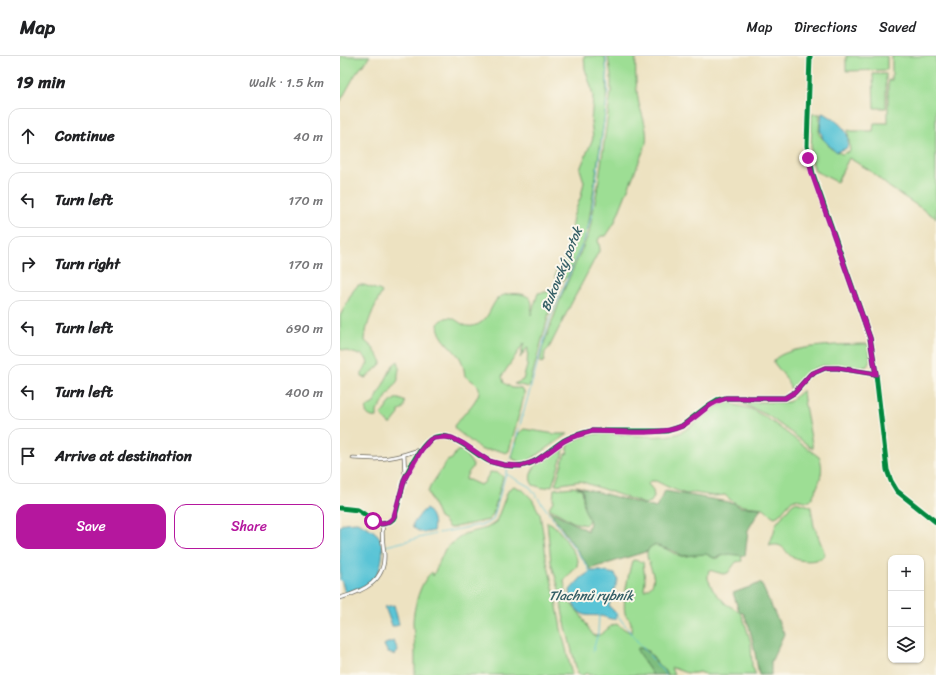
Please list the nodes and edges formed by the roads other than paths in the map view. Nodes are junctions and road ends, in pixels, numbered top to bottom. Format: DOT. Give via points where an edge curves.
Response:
graph roads {
  1 [pos="810,56"];
  2 [pos="876,374"];
  3 [pos="422,449"];
  4 [pos="404,455"];
  5 [pos="353,458"];
  6 [pos="405,478"];
  7 [pos="340,508"];
  8 [pos="936,522"];
  9 [pos="383,524"];
  10 [pos="340,598"];
  1 -- 2 [label="street" via="808,158 870,338"];
  2 -- 3 [label="street" via="825,368 811,374 795,392 785,398 717,400 682,426 667,431 581,433 564,441 536,461 521,466 489,461 464,444 446,437 430,440"];
  2 -- 8 [label="street" via="887,470 891,481 897,491"];
  3 -- 4 [label="street"];
  3 -- 6 [label="street"];
  4 -- 5 [label="street" via="376,459"];
  4 -- 6 [label="street"];
  6 -- 9 [label="street" via="394,516"];
  7 -- 9 [label="street" via="358,510 376,523"];
  9 -- 10 [label="street" via="384,561 379,577 373,583"];
}
